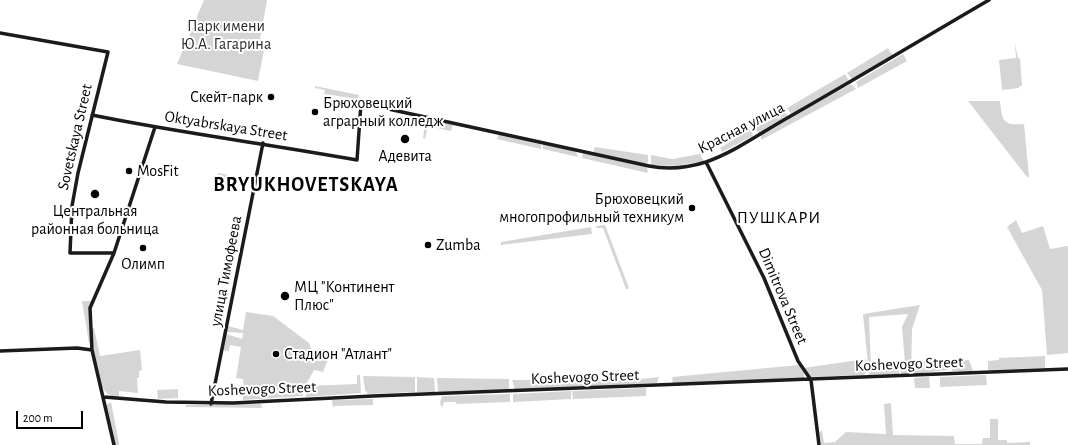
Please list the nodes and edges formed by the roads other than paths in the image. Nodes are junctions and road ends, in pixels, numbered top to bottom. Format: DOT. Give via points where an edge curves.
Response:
graph roads {
  1 [pos="988,0"];
  2 [pos="0,33"];
  3 [pos="92,115"];
  4 [pos="155,127"];
  5 [pos="263,143"];
  6 [pos="358,160"];
  7 [pos="706,162"];
  8 [pos="114,252"];
  9 [pos="92,350"];
  10 [pos="0,351"];
  11 [pos="1068,369"];
  12 [pos="811,380"];
  13 [pos="104,397"];
  14 [pos="211,404"];
  15 [pos="114,445"];
  16 [pos="819,445"];
  1 -- 7 [label="street, Красная улица" via="853,82"];
  2 -- 3 [label="street, Sovetskaya Street" via="108,52"];
  3 -- 4 [label="street, Oktyabrskaya Street"];
  3 -- 8 [label="street, Sovetskaya Street" via="72,202 70,253"];
  4 -- 5 [label="street, Oktyabrskaya Street"];
  4 -- 8 [label="street"];
  5 -- 6 [label="street, Oktyabrskaya Street"];
  5 -- 14 [label="street, улица Тимофеева"];
  6 -- 7 [label="street, Красная улица" via="361,103 655,167 673,168"];
  7 -- 12 [label="street, Dimitrova Street" via="764,278 799,363"];
  8 -- 9 [label="street" via="90,306"];
  9 -- 10 [label="street" via="77,348"];
  9 -- 13 [label="street"];
  11 -- 12 [label="street, Koshevogo Street"];
  12 -- 14 [label="street, Koshevogo Street"];
  12 -- 16 [label="street, Dimitrova Street"];
  13 -- 14 [label="street, Koshevogo Street"];
  13 -- 15 [label="street"];
}
